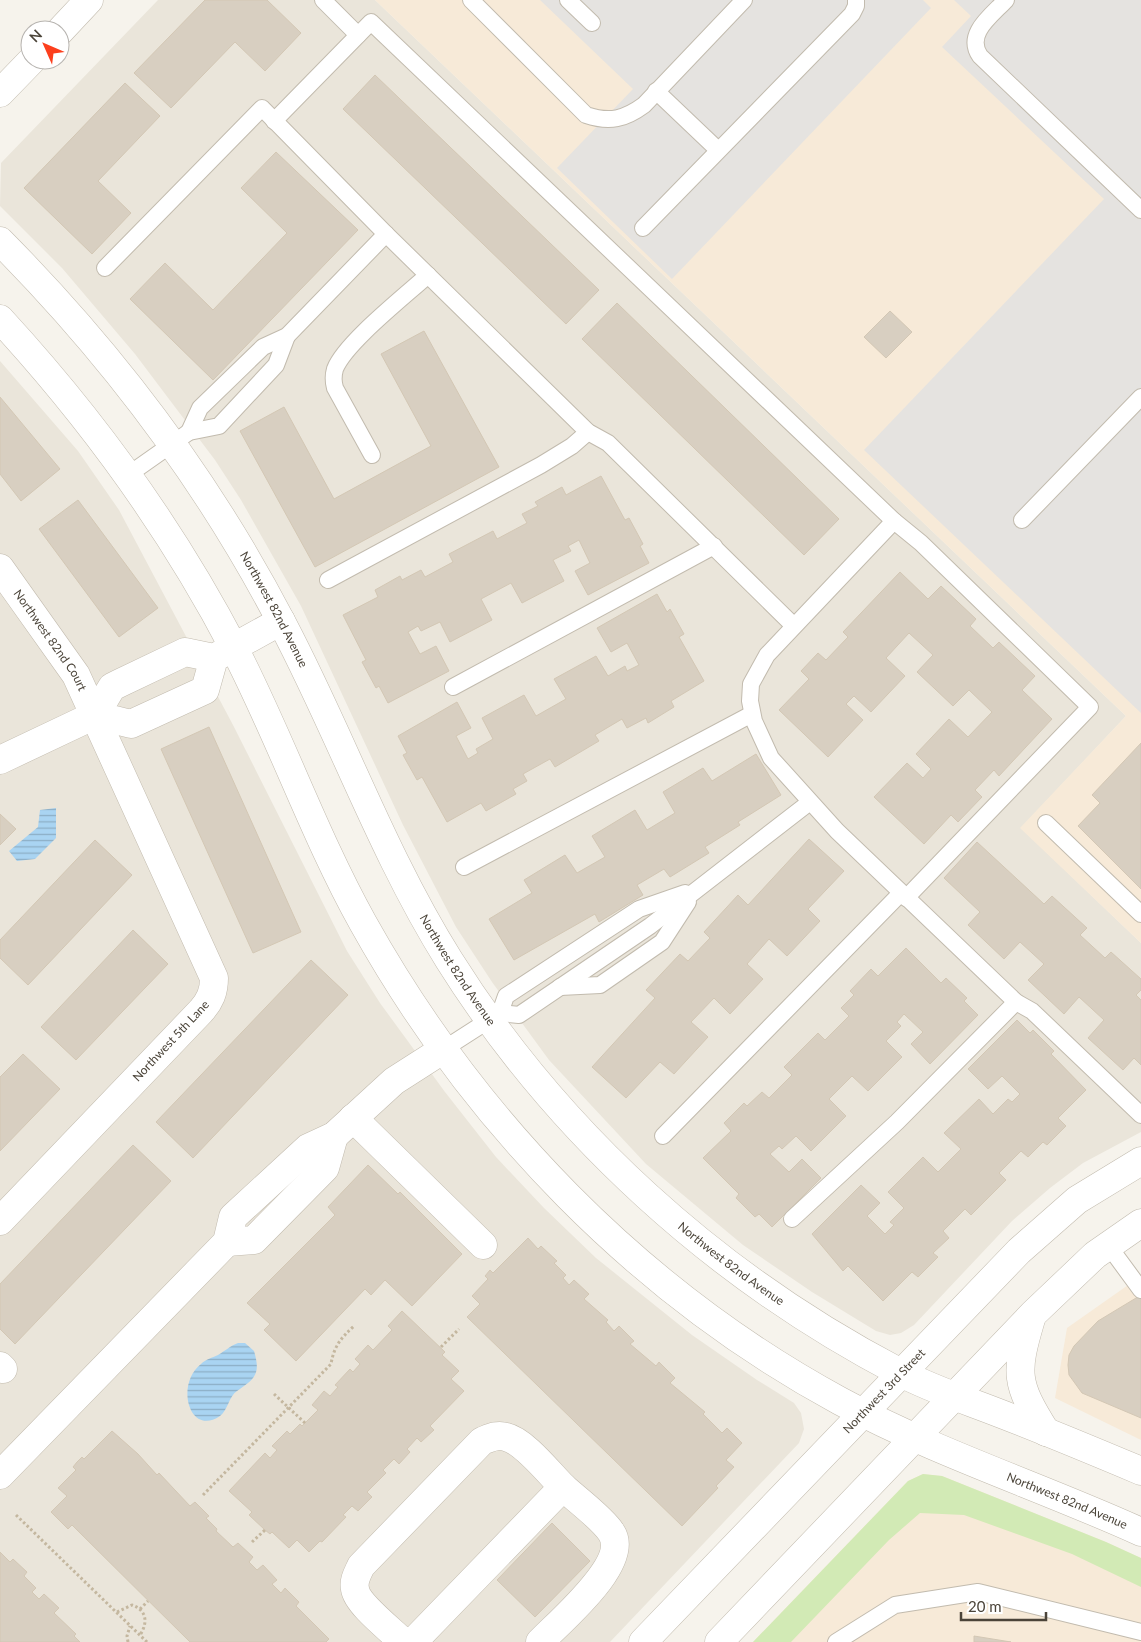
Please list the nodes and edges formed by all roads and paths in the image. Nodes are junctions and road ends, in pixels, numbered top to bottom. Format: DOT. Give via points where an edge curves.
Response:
graph roads {
  1 [pos="90,0"];
  2 [pos="323,0"];
  3 [pos="471,0"];
  4 [pos="568,0"];
  5 [pos="744,0"];
  6 [pos="856,0"];
  7 [pos="1006,0"];
  8 [pos="70,21"];
  9 [pos="592,23"];
  10 [pos="358,35"];
  11 [pos="22,70"];
  12 [pos="656,91"];
  13 [pos="0,93"];
  14 [pos="274,121"];
  15 [pos="718,150"];
  16 [pos="1141,210"];
  17 [pos="643,228"];
  18 [pos="386,234"];
  19 [pos="0,241"];
  20 [pos="105,268"];
  21 [pos="428,275"];
  22 [pos="0,319"];
  23 [pos="287,336"];
  24 [pos="234,376"];
  25 [pos="250,393"];
  26 [pos="1141,396"];
  27 [pos="588,432"];
  28 [pos="181,438"];
  29 [pos="372,455"];
  30 [pos="128,475"];
  31 [pos="1022,520"];
  32 [pos="894,521"];
  33 [pos="714,546"];
  34 [pos="0,568"];
  35 [pos="328,580"];
  36 [pos="282,621"];
  37 [pos="793,625"];
  38 [pos="224,653"];
  39 [pos="453,687"];
  40 [pos="752,714"];
  41 [pos="95,715"];
  42 [pos="0,760"];
  43 [pos="810,802"];
  44 [pos="1046,823"];
  45 [pos="464,867"];
  46 [pos="696,890"];
  47 [pos="903,895"];
  48 [pos="1141,914"];
  49 [pos="563,959"];
  50 [pos="579,981"];
  51 [pos="1016,1002"];
  52 [pos="495,1016"];
  53 [pos="444,1049"];
  54 [pos="1141,1115"];
  55 [pos="344,1127"];
  56 [pos="663,1136"];
  57 [pos="1141,1161"];
  58 [pos="792,1219"];
  59 [pos="0,1221"];
  60 [pos="1141,1223"];
  61 [pos="484,1244"];
  62 [pos="1108,1245"];
  63 [pos="1141,1290"];
  64 [pos="1032,1314"];
  65 [pos="354,1326"];
  66 [pos="459,1329"];
  67 [pos="440,1347"];
  68 [pos="902,1374"];
  69 [pos="274,1394"];
  70 [pos="954,1396"];
  71 [pos="288,1408"];
  72 [pos="864,1413"];
  73 [pos="305,1423"];
  74 [pos="1046,1432"];
  75 [pos="916,1437"];
  76 [pos="1141,1471"];
  77 [pos="0,1475"];
  78 [pos="563,1487"];
  79 [pos="203,1495"];
  80 [pos="16,1515"];
  81 [pos="265,1530"];
  82 [pos="1141,1532"];
  83 [pos="252,1542"];
  84 [pos="148,1601"];
  85 [pos="140,1609"];
  86 [pos="116,1612"];
  87 [pos="130,1626"];
  88 [pos="1141,1632"];
  89 [pos="140,1635"];
  90 [pos="128,1642"];
  91 [pos="147,1642"];
  92 [pos="403,1642"];
  93 [pos="413,1642"];
  94 [pos="540,1642"];
  95 [pos="643,1642"];
  96 [pos="719,1642"];
  97 [pos="836,1642"];
  1 -- 8 [label="street"];
  2 -- 10 [label="lane"];
  3 -- 12 [label="lane" via="586,114 616,120 644,105"];
  4 -- 9 [label="lane"];
  5 -- 12 [label="lane"];
  6 -- 15 [label="lane" via="852,14"];
  7 -- 16 [label="lane" via="980,28 974,48"];
  10 -- 14 [label="lane"];
  10 -- 32 [label="lane" via="371,22"];
  11 -- 13 [label="street"];
  12 -- 15 [label="lane"];
  14 -- 18 [label="lane"];
  14 -- 20 [label="lane" via="262,108"];
  15 -- 17 [label="lane"];
  18 -- 21 [label="lane"];
  18 -- 23 [label="lane"];
  19 -- 28 [label="street, Northwest 82nd Avenue"];
  21 -- 27 [label="lane"];
  21 -- 29 [label="lane" via="356,342 336,368 332,379"];
  22 -- 30 [label="street, Northwest 82nd Avenue" via="64,391"];
  23 -- 24 [label="lane" via="263,347"];
  23 -- 25 [label="lane" via="276,365"];
  24 -- 25 [label="lane"];
  24 -- 28 [label="lane" via="200,408"];
  25 -- 28 [label="lane" via="219,426"];
  26 -- 31 [label="lane"];
  27 -- 33 [label="lane" via="608,443"];
  27 -- 35 [label="lane" via="541,465"];
  28 -- 30 [label="lane"];
  28 -- 36 [label="street, Northwest 82nd Avenue"];
  30 -- 38 [label="street, Northwest 82nd Avenue" via="182,557"];
  32 -- 37 [label="lane"];
  32 -- 47 [label="lane" via="1090,707"];
  33 -- 37 [label="lane"];
  33 -- 39 [label="lane"];
  34 -- 41 [label="street, Northwest 82nd Court" via="76,675"];
  36 -- 38 [label="street"];
  36 -- 52 [label="street, Northwest 82nd Avenue" via="398,872 445,954"];
  37 -- 40 [label="lane" via="757,669 751,684"];
  38 -- 41 [label="street" via="185,652 120,683 112,687"];
  38 -- 41 [label="street" via="204,690 131,724"];
  38 -- 53 [label="street, Northwest 82nd Avenue" via="361,919 394,976"];
  40 -- 43 [label="lane" via="771,758"];
  40 -- 45 [label="lane"];
  41 -- 42 [label="street"];
  41 -- 59 [label="street, Northwest 5th Lane" via="214,978 214,987 210,1001 202,1011"];
  43 -- 46 [label="lane"];
  43 -- 47 [label="lane"];
  44 -- 48 [label="lane"];
  46 -- 49 [label="lane" via="639,909"];
  46 -- 50 [label="lane"];
  47 -- 51 [label="lane"];
  47 -- 56 [label="lane"];
  49 -- 50 [label="lane"];
  49 -- 52 [label="lane" via="506,996"];
  50 -- 52 [label="lane" via="560,987 519,1015"];
  51 -- 54 [label="lane" via="1032,1011"];
  51 -- 58 [label="lane" via="897,1122"];
  52 -- 53 [label="lane"];
  52 -- 68 [label="street, Northwest 82nd Avenue" via="540,1086 573,1124 642,1191 772,1295"];
  53 -- 55 [label="street" via="394,1081"];
  53 -- 72 [label="street, Northwest 82nd Avenue" via="544,1173 660,1280 769,1358"];
  55 -- 61 [label="street"];
  55 -- 77 [label="street" via="308,1148 233,1217 226,1242"];
  57 -- 68 [label="street, Northwest 3rd Street" via="1101,1184 1058,1215 1019,1251"];
  60 -- 62 [label="street"];
  62 -- 63 [label="lane"];
  62 -- 64 [label="street"];
  64 -- 70 [label="street"];
  64 -- 74 [label="street" via="1019,1367 1030,1406"];
  65 -- 71 [label="path" via="338,1341 331,1364"];
  66 -- 67 [label="path"];
  68 -- 70 [label="street, Northwest 82nd Avenue"];
  68 -- 72 [label="street, Northwest 3rd Street"];
  69 -- 71 [label="path"];
  70 -- 74 [label="street, Northwest 82nd Avenue"];
  70 -- 75 [label="street"];
  71 -- 73 [label="path"];
  71 -- 79 [label="path"];
  72 -- 75 [label="street, Northwest 82nd Avenue"];
  72 -- 95 [label="street, Northwest 3rd Street"];
  74 -- 76 [label="street, Northwest 82nd Avenue"];
  75 -- 82 [label="street, Northwest 82nd Avenue"];
  75 -- 96 [label="street"];
  78 -- 92 [label="street" via="517,1442 505,1436 482,1441 361,1566 355,1578 354,1589 361,1601"];
  78 -- 93 [label="street"];
  78 -- 94 [label="street" via="612,1532 615,1553 603,1576"];
  80 -- 86 [label="path"];
  81 -- 83 [label="path"];
  84 -- 85 [label="path"];
  85 -- 86 [label="path" via="132,1605"];
  85 -- 89 [label="path" via="144,1612 145,1621"];
  86 -- 87 [label="path"];
  87 -- 89 [label="path"];
  87 -- 90 [label="path"];
  88 -- 97 [label="lane" via="978,1592 895,1605"];
  89 -- 91 [label="path"];
}
